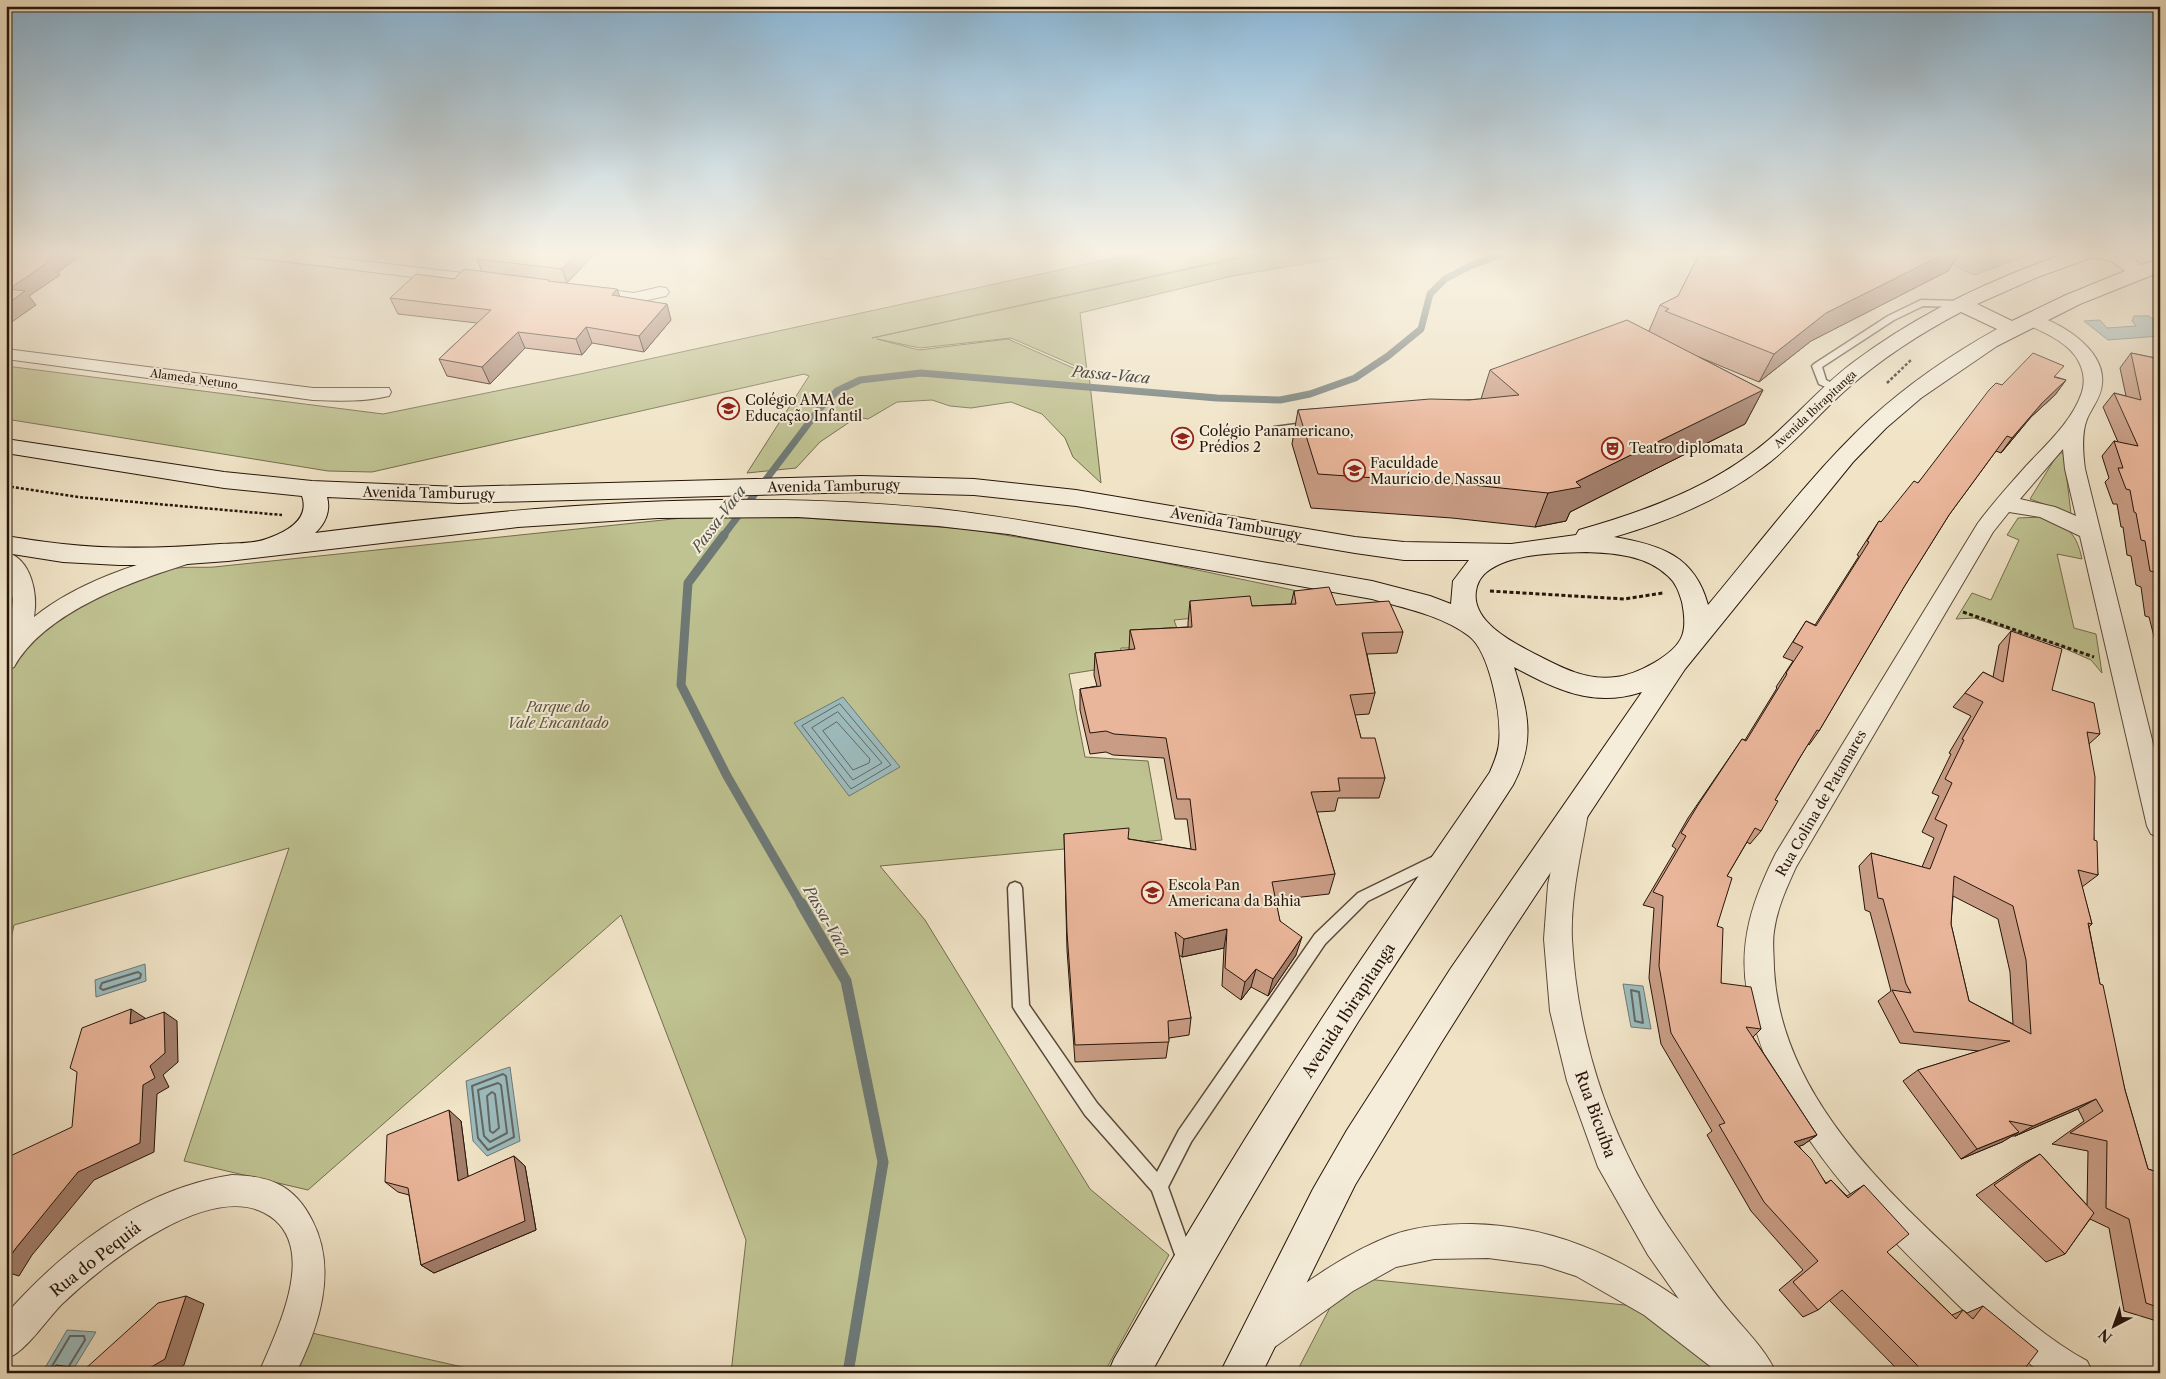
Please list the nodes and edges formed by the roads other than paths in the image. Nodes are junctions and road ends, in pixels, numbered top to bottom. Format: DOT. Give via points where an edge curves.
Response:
graph roads {
  1 [pos="1896,315"];
  2 [pos="1941,315"];
  3 [pos="1995,315"];
  4 [pos="2040,315"];
  5 [pos="2021,324"];
  6 [pos="6,354"];
  7 [pos="1835,388"];
  8 [pos="382,392"];
  9 [pos="2077,420"];
  10 [pos="1326,424"];
  11 [pos="1274,430"];
  12 [pos="6,446"];
  13 [pos="312,489"];
  14 [pos="790,496"];
  15 [pos="682,499"];
  16 [pos="2002,505"];
  17 [pos="2088,532"];
  18 [pos="6,544"];
  19 [pos="1560,544"];
  20 [pos="269,549"];
  21 [pos="1510,552"];
  22 [pos="186,556"];
  23 [pos="6,559"];
  24 [pos="1483,633"];
  25 [pos="1686,650"];
  26 [pos="11,653"];
  27 [pos="1575,813"];
  28 [pos="2160,826"];
  29 [pos="1452,854"];
  30 [pos="1015,888"];
  31 [pos="1159,1186"];
  32 [pos="1188,1267"];
  33 [pos="1261,1336"];
  34 [pos="6,1342"];
  35 [pos="277,1373"];
  36 [pos="1128,1373"];
  37 [pos="1240,1373"];
  38 [pos="1748,1373"];
  39 [pos="1758,1373"];
  40 [pos="2075,1373"];
  1 -- 7 [label="lane" via="1817,366 1822,382"];
  2 -- 7 [label="main road, Avenida Ibirapitanga" via="1900,338"];
  3 -- 5 [label="main road"];
  4 -- 5 [label="main road"];
  5 -- 9 [label="street, Rua Colina de Patamares" via="2092,372 2090,396"];
  5 -- 25 [label="main road" via="1955,362 1866,434"];
  6 -- 8 [label="street, Alameda Netuno" via="313,394"];
  7 -- 19 [label="main road, Avenida Ibirapitanga" via="1774,446 1729,479 1655,514"];
  9 -- 16 [label="street, Rua Colina de Patamares"];
  9 -- 17 [label="street, Rua Colina de Patamares" via="2073,451"];
  10 -- 11 [label="lane"];
  12 -- 13 [label="main road, Avenida Tamburugy" via="214,479"];
  13 -- 15 [label="main road, Avenida Tamburugy"];
  13 -- 20 [label="main road" via="318,506 317,516 292,537"];
  14 -- 15 [label="main road, Avenida Tamburugy"];
  14 -- 21 [label="main road, Avenida Tamburugy" via="861,484 1024,492 1123,505 1355,545 1404,551"];
  14 -- 24 [label="main road, Avenida Tamburugy" via="851,509 957,518 1064,535 1393,594 1447,611"];
  15 -- 20 [label="main road, Avenida Tamburugy"];
  16 -- 17 [label="street" via="2037,508"];
  16 -- 40 [label="street, Rua Colina de Patamares" via="1985,528 1785,861 1767,903 1759,938 1760,980 1769,1027 1790,1081 1820,1132 1866,1190 2000,1320"];
  17 -- 28 [label="street, Rua Colina de Patamares"];
  18 -- 22 [label="main road, Avenida Tamburugy" via="79,555"];
  19 -- 21 [label="main road"];
  19 -- 25 [label="main road" via="1624,546 1666,563 1685,581 1694,596 1697,612"];
  20 -- 22 [label="main road, Avenida Tamburugy"];
  21 -- 24 [label="main road, Avenida Ibirapitanga" via="1485,560 1467,578 1463,601 1468,615"];
  22 -- 26 [label="street" via="116,580 83,596 57,612"];
  23 -- 26 [label="street" via="20,576 24,592 24,607"];
  24 -- 25 [label="main road, Avenida Tamburugy" via="1550,674 1572,684 1592,688 1638,684"];
  24 -- 29 [label="main road, Avenida Ibirapitanga" via="1508,692 1512,756"];
  25 -- 27 [label="main road"];
  27 -- 33 [label="main road" via="1472,960 1395,1085 1327,1200"];
  27 -- 39 [label="street, Rua Bicuíba" via="1562,885 1558,939 1565,1011 1582,1081 1609,1156 1660,1243 1712,1317"];
  29 -- 31 [label="lane" via="1363,897 1320,940 1186,1136"];
  29 -- 32 [label="main road, Avenida Ibirapitanga" via="1378,961"];
  30 -- 31 [label="lane" via="1021,1007 1091,1109"];
  31 -- 32 [label="lane"];
  32 -- 36 [label="main road, Avenida Ibirapitanga"];
  33 -- 37 [label="main road"];
  33 -- 38 [label="street" via="1346,1277 1392,1252 1451,1240 1508,1242 1562,1254 1626,1284 1698,1333"];
  34 -- 35 [label="street, Rua do Pequiá" via="53,1291 98,1253 141,1223 179,1204 212,1194 253,1190 278,1200 298,1222 309,1254 309,1286 300,1322"];
}
